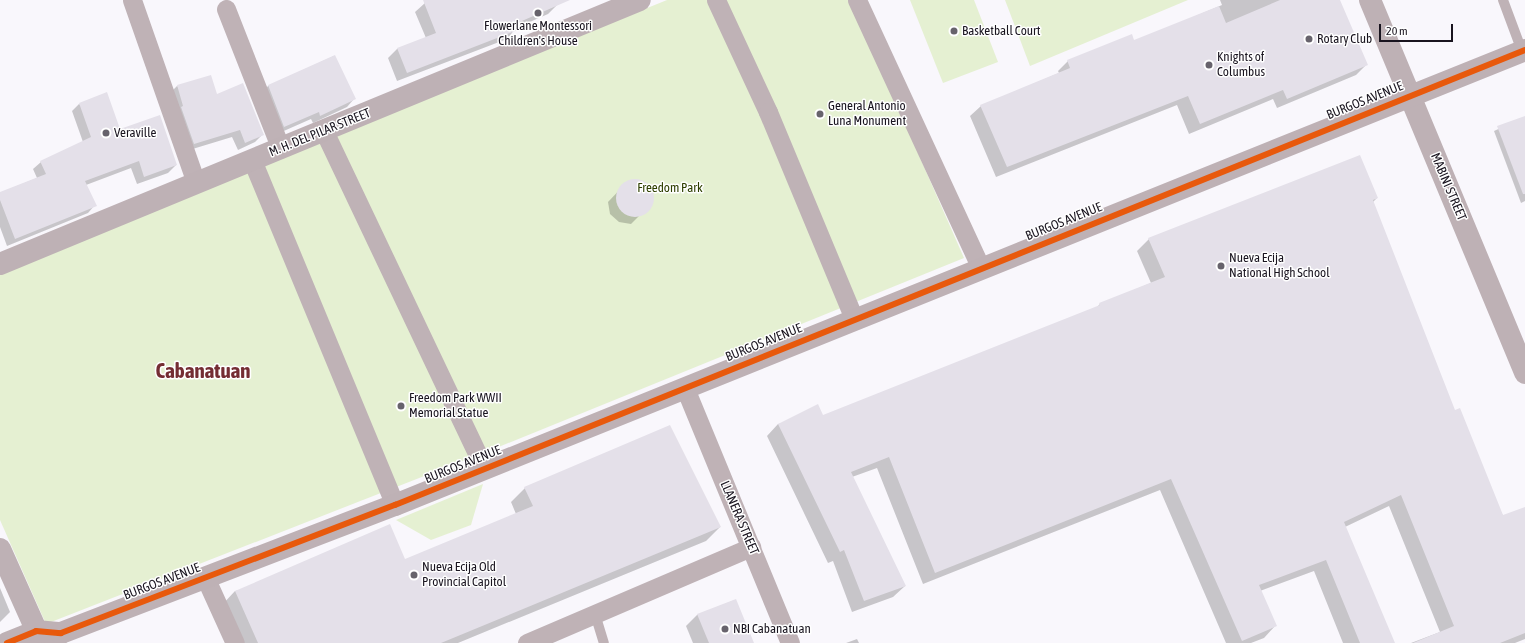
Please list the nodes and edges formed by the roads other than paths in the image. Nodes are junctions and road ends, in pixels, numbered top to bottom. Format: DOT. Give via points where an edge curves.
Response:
graph roads {
  1 [pos="132,0"];
  2 [pos="640,0"];
  3 [pos="716,0"];
  4 [pos="857,0"];
  5 [pos="1370,0"];
  6 [pos="1503,0"];
  7 [pos="226,9"];
  8 [pos="1523,51"];
  9 [pos="1409,94"];
  10 [pos="324,131"];
  11 [pos="281,149"];
  12 [pos="252,160"];
  13 [pos="196,183"];
  14 [pos="0,264"];
  15 [pos="981,268"];
  16 [pos="854,319"];
  17 [pos="1525,373"];
  18 [pos="687,394"];
  19 [pos="484,468"];
  20 [pos="395,505"];
  21 [pos="751,547"];
  22 [pos="0,549"];
  23 [pos="205,577"];
  24 [pos="595,614"];
  25 [pos="48,637"];
  26 [pos="7,643"];
  27 [pos="235,643"];
  28 [pos="527,643"];
  29 [pos="604,643"];
  30 [pos="790,643"];
  1 -- 13 [label="street"];
  2 -- 10 [label="street, M. H. DEL PILAR STREET"];
  3 -- 16 [label="street" via="768,112"];
  4 -- 15 [label="street"];
  5 -- 9 [label="street, MABINI STREET"];
  6 -- 8 [label="lane"];
  7 -- 11 [label="street"];
  8 -- 9 [label="street, BURGOS AVENUE"];
  9 -- 15 [label="street, BURGOS AVENUE"];
  9 -- 17 [label="street, MABINI STREET"];
  10 -- 11 [label="street, M. H. DEL PILAR STREET"];
  10 -- 19 [label="street"];
  11 -- 12 [label="street, M. H. DEL PILAR STREET"];
  12 -- 13 [label="street, M. H. DEL PILAR STREET"];
  12 -- 20 [label="street"];
  13 -- 14 [label="street, M. H. DEL PILAR STREET"];
  15 -- 16 [label="street, BURGOS AVENUE"];
  16 -- 19 [label="street, BURGOS AVENUE"];
  18 -- 21 [label="street, LLANERA STREET"];
  19 -- 20 [label="street, BURGOS AVENUE"];
  20 -- 23 [label="street, BURGOS AVENUE"];
  21 -- 24 [label="street"];
  21 -- 30 [label="street, LLANERA STREET"];
  22 -- 25 [label="street"];
  23 -- 25 [label="street, BURGOS AVENUE"];
  23 -- 27 [label="street"];
  24 -- 28 [label="street"];
  24 -- 29 [label="lane"];
  25 -- 26 [label="street, BURGOS AVENUE"];
}
